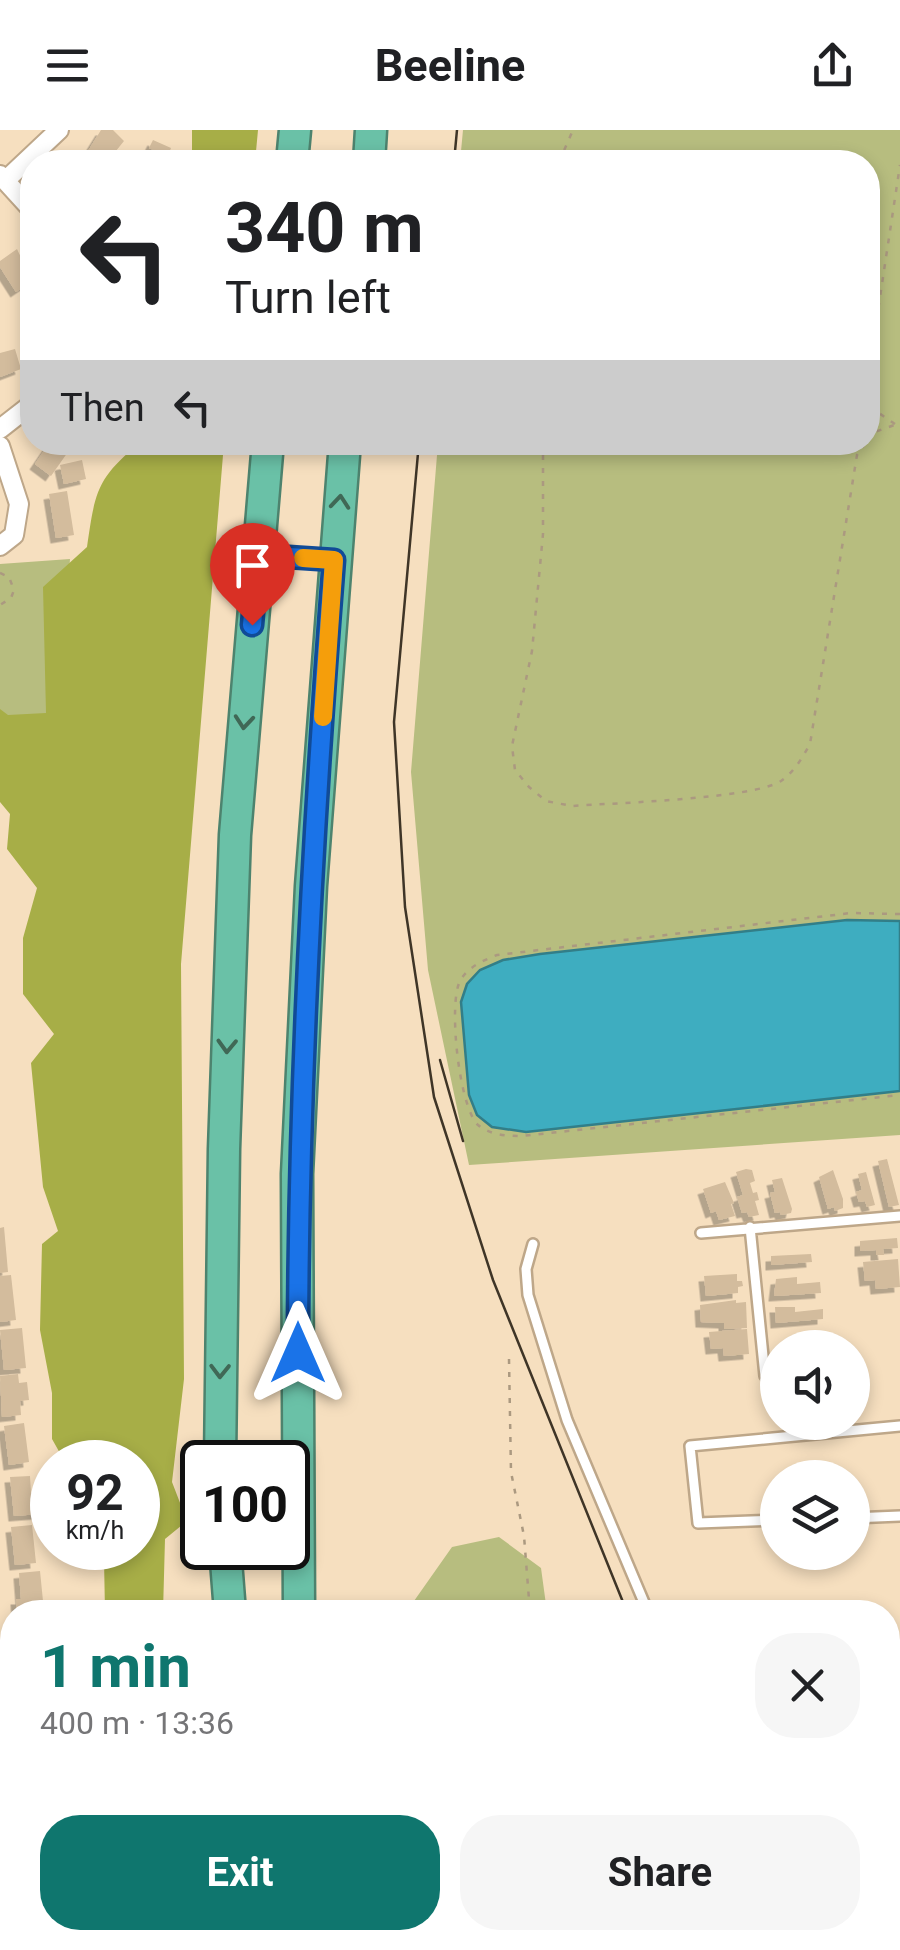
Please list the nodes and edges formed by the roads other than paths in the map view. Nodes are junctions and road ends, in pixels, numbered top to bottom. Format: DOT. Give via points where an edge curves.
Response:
graph roads {
  1 [pos="59,130"];
  2 [pos="36,150"];
  3 [pos="3,178"];
  4 [pos="20,197"];
  5 [pos="20,413"];
  6 [pos="0,429"];
  7 [pos="0,446"];
  8 [pos="267,455"];
  9 [pos="343,455"];
  10 [pos="7,540"];
  11 [pos="258,555"];
  12 [pos="334,560"];
  13 [pos="900,1216"];
  14 [pos="750,1228"];
  15 [pos="702,1233"];
  16 [pos="533,1244"];
  17 [pos="760,1330"];
  18 [pos="900,1426"];
  19 [pos="220,1440"];
  20 [pos="900,1516"];
  21 [pos="870,1517"];
  22 [pos="760,1521"];
  23 [pos="227,1570"];
  24 [pos="229,1600"];
  25 [pos="299,1600"];
  26 [pos="643,1600"];
  1 -- 2 [label="street"];
  3 -- 4 [label="street"];
  5 -- 6 [label="street"];
  7 -- 10 [label="street" via="19,504 19,521"];
  8 -- 11 [label="highway"];
  12 -- 9 [label="highway, one-way"];
  11 -- 12 [label="lane"];
  11 -- 19 [label="highway, one-way" via="234,834"];
  12 -- 25 [label="highway" via="298,1174"];
  13 -- 14 [label="lane"];
  14 -- 15 [label="lane"];
  14 -- 17 [label="lane"];
  16 -- 26 [label="lane" via="528,1294 567,1420"];
  18 -- 22 [label="lane" via="690,1446 698,1523"];
  20 -- 21 [label="lane"];
  23 -- 24 [label="highway"];
}
